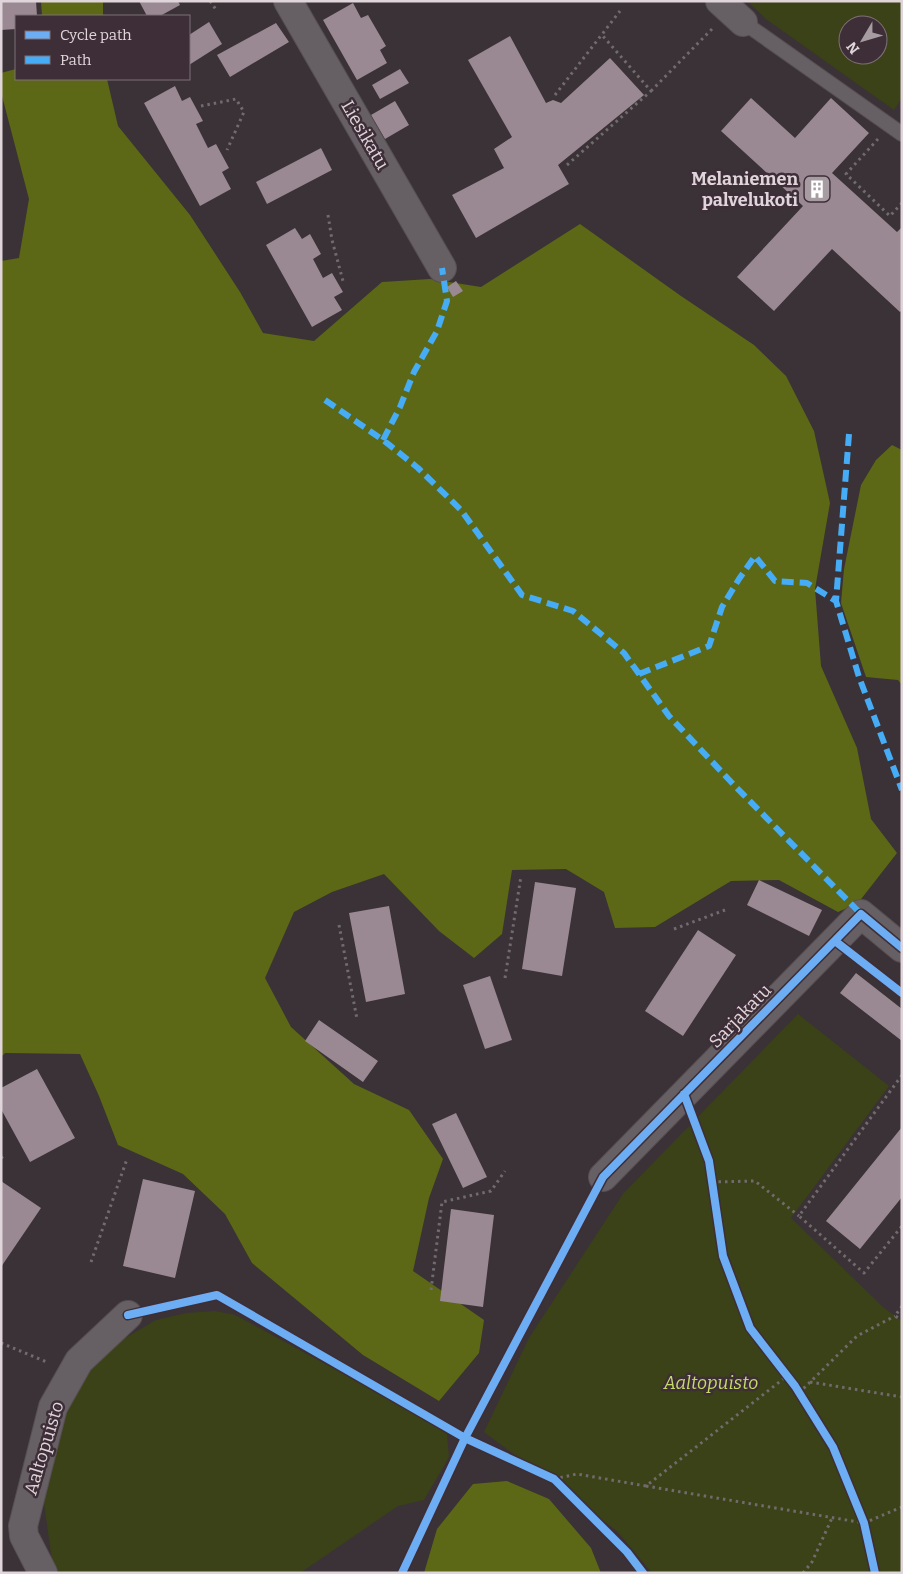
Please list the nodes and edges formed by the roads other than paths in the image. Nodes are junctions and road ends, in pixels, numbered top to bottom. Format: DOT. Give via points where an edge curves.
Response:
graph roads {
  1 [pos="288,1"];
  2 [pos="731,11"];
  3 [pos="896,130"];
  4 [pos="442,268"];
  5 [pos="902,948"];
  6 [pos="603,1177"];
  7 [pos="128,1315"];
  8 [pos="43,1573"];
  1 -- 4 [label="street, Liesikatu"];
  2 -- 3 [label="lane"];
  5 -- 6 [label="street, Sarjakatu" via="861,914"];
  7 -- 8 [label="street, Aaltopuisto" via="79,1361 53,1407 23,1526 24,1536"];
}
